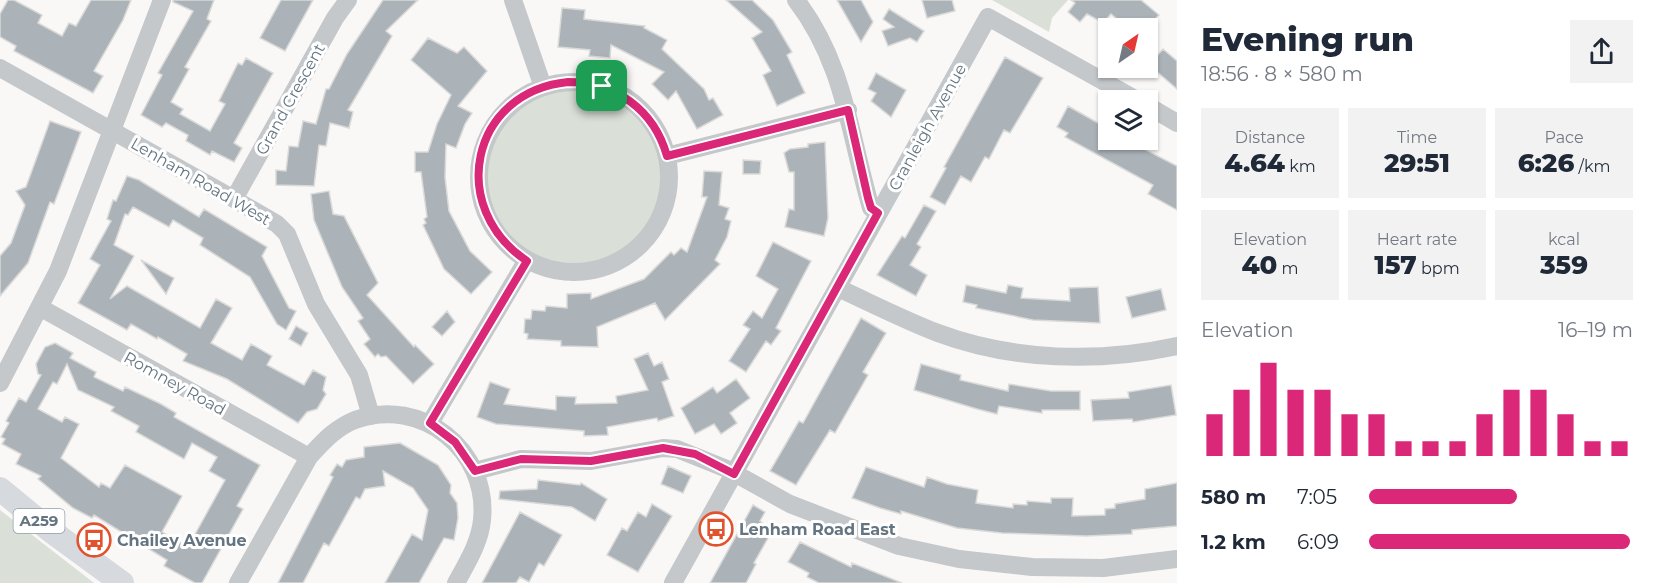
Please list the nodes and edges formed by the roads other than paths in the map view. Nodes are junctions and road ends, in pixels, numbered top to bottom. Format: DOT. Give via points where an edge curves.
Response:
graph roads {
  1 [pos="162,0"];
  2 [pos="348,0"];
  3 [pos="513,0"];
  4 [pos="796,0"];
  5 [pos="0,68"];
  6 [pos="543,87"];
  7 [pos="1119,90"];
  8 [pos="848,110"];
  9 [pos="1158,112"];
  10 [pos="1177,123"];
  11 [pos="112,130"];
  12 [pos="667,156"];
  13 [pos="234,199"];
  14 [pos="878,213"];
  15 [pos="527,261"];
  16 [pos="838,288"];
  17 [pos="41,308"];
  18 [pos="1176,347"];
  19 [pos="0,383"];
  20 [pos="371,416"];
  21 [pos="430,423"];
  22 [pos="309,457"];
  23 [pos="475,471"];
  24 [pos="734,474"];
  25 [pos="0,489"];
  26 [pos="1175,561"];
  27 [pos="122,583"];
  28 [pos="238,583"];
  29 [pos="456,583"];
  30 [pos="674,583"];
  1 -- 11 [label="street"];
  2 -- 13 [label="street, Grand Crescent"];
  3 -- 6 [label="street"];
  4 -- 8 [label="street" via="823,40"];
  5 -- 11 [label="street, Lenham Road West"];
  6 -- 12 [label="street" via="585,82 617,92 649,119"];
  6 -- 15 [label="street" via="521,97 495,123 478,168 479,193 492,227 507,246"];
  7 -- 14 [label="street, Cranleigh Avenue" via="988,17"];
  8 -- 12 [label="street"];
  8 -- 14 [label="street" via="868,198 871,208"];
  9 -- 10 [label="street"];
  11 -- 13 [label="street, Lenham Road West"];
  11 -- 17 [label="street"];
  12 -- 15 [label="street" via="669,179 662,213 644,242 626,257 594,271 571,273"];
  13 -- 20 [label="street, Lenham Road West" via="277,224 291,239 316,304 359,375"];
  14 -- 16 [label="street, Cranleigh Avenue"];
  15 -- 21 [label="street"];
  16 -- 18 [label="street" via="940,334 998,350 1079,357"];
  16 -- 24 [label="street, Cranleigh Avenue"];
  17 -- 19 [label="street"];
  17 -- 22 [label="street, Romney Road"];
  20 -- 21 [label="street" via="406,415"];
  20 -- 22 [label="street" via="339,428"];
  21 -- 23 [label="street" via="455,442"];
  22 -- 28 [label="street"];
  23 -- 24 [label="street" via="521,459 591,461 663,448 695,454"];
  23 -- 29 [label="street" via="482,519"];
  24 -- 26 [label="street" via="790,504 861,533 949,557 1067,568"];
  24 -- 30 [label="street, Cranleigh Avenue"];
  25 -- 27 [label="main road, A259"];
}
